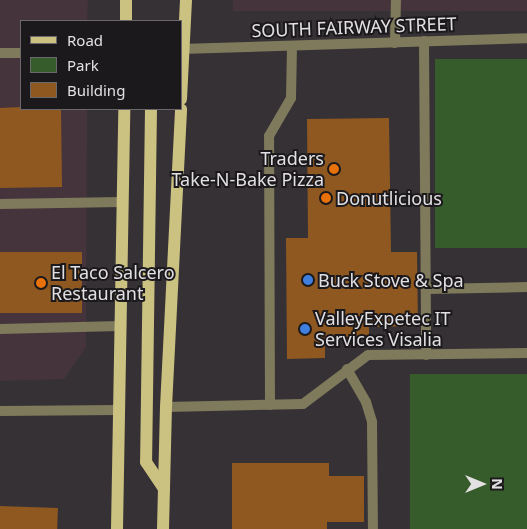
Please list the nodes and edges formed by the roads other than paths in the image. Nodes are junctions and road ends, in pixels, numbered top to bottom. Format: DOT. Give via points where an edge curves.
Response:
graph roads {
  1 [pos="126,0"];
  2 [pos="186,0"];
  3 [pos="396,0"];
  4 [pos="126,20"];
  5 [pos="527,38"];
  6 [pos="424,41"];
  7 [pos="395,43"];
  8 [pos="292,46"];
  9 [pos="183,49"];
  10 [pos="0,53"];
  11 [pos="20,53"];
  12 [pos="182,74"];
  13 [pos="124,110"];
  14 [pos="151,110"];
  15 [pos="181,110"];
  16 [pos="122,202"];
  17 [pos="0,204"];
  18 [pos="527,287"];
  19 [pos="427,289"];
  20 [pos="120,326"];
  21 [pos="0,329"];
  22 [pos="527,353"];
  23 [pos="426,355"];
  24 [pos="347,370"];
  25 [pos="270,405"];
  26 [pos="166,407"];
  27 [pos="119,410"];
  28 [pos="0,411"];
  29 [pos="164,489"];
  30 [pos="117,529"];
  31 [pos="163,529"];
  32 [pos="373,529"];
  1 -- 4 [label="main road"];
  2 -- 9 [label="main road"];
  3 -- 7 [label="street"];
  5 -- 6 [label="street, SOUTH FAIRWAY STREET"];
  6 -- 7 [label="street, SOUTH FAIRWAY STREET"];
  6 -- 19 [label="street"];
  7 -- 8 [label="street, SOUTH FAIRWAY STREET"];
  8 -- 9 [label="street, SOUTH FAIRWAY STREET"];
  8 -- 25 [label="street" via="292,98 269,136"];
  9 -- 12 [label="main road"];
  10 -- 11 [label="street"];
  13 -- 16 [label="main road"];
  14 -- 29 [label="main road" via="146,462"];
  15 -- 26 [label="main road"];
  16 -- 17 [label="street"];
  16 -- 20 [label="main road"];
  18 -- 19 [label="street"];
  19 -- 23 [label="street"];
  20 -- 21 [label="street"];
  20 -- 27 [label="main road"];
  22 -- 23 [label="street"];
  23 -- 24 [label="street" via="368,355"];
  24 -- 25 [label="street" via="303,404"];
  24 -- 32 [label="street" via="366,402 372,422"];
  25 -- 26 [label="street"];
  26 -- 29 [label="main road"];
  27 -- 28 [label="street"];
  27 -- 30 [label="main road"];
  29 -- 31 [label="main road"];
}
